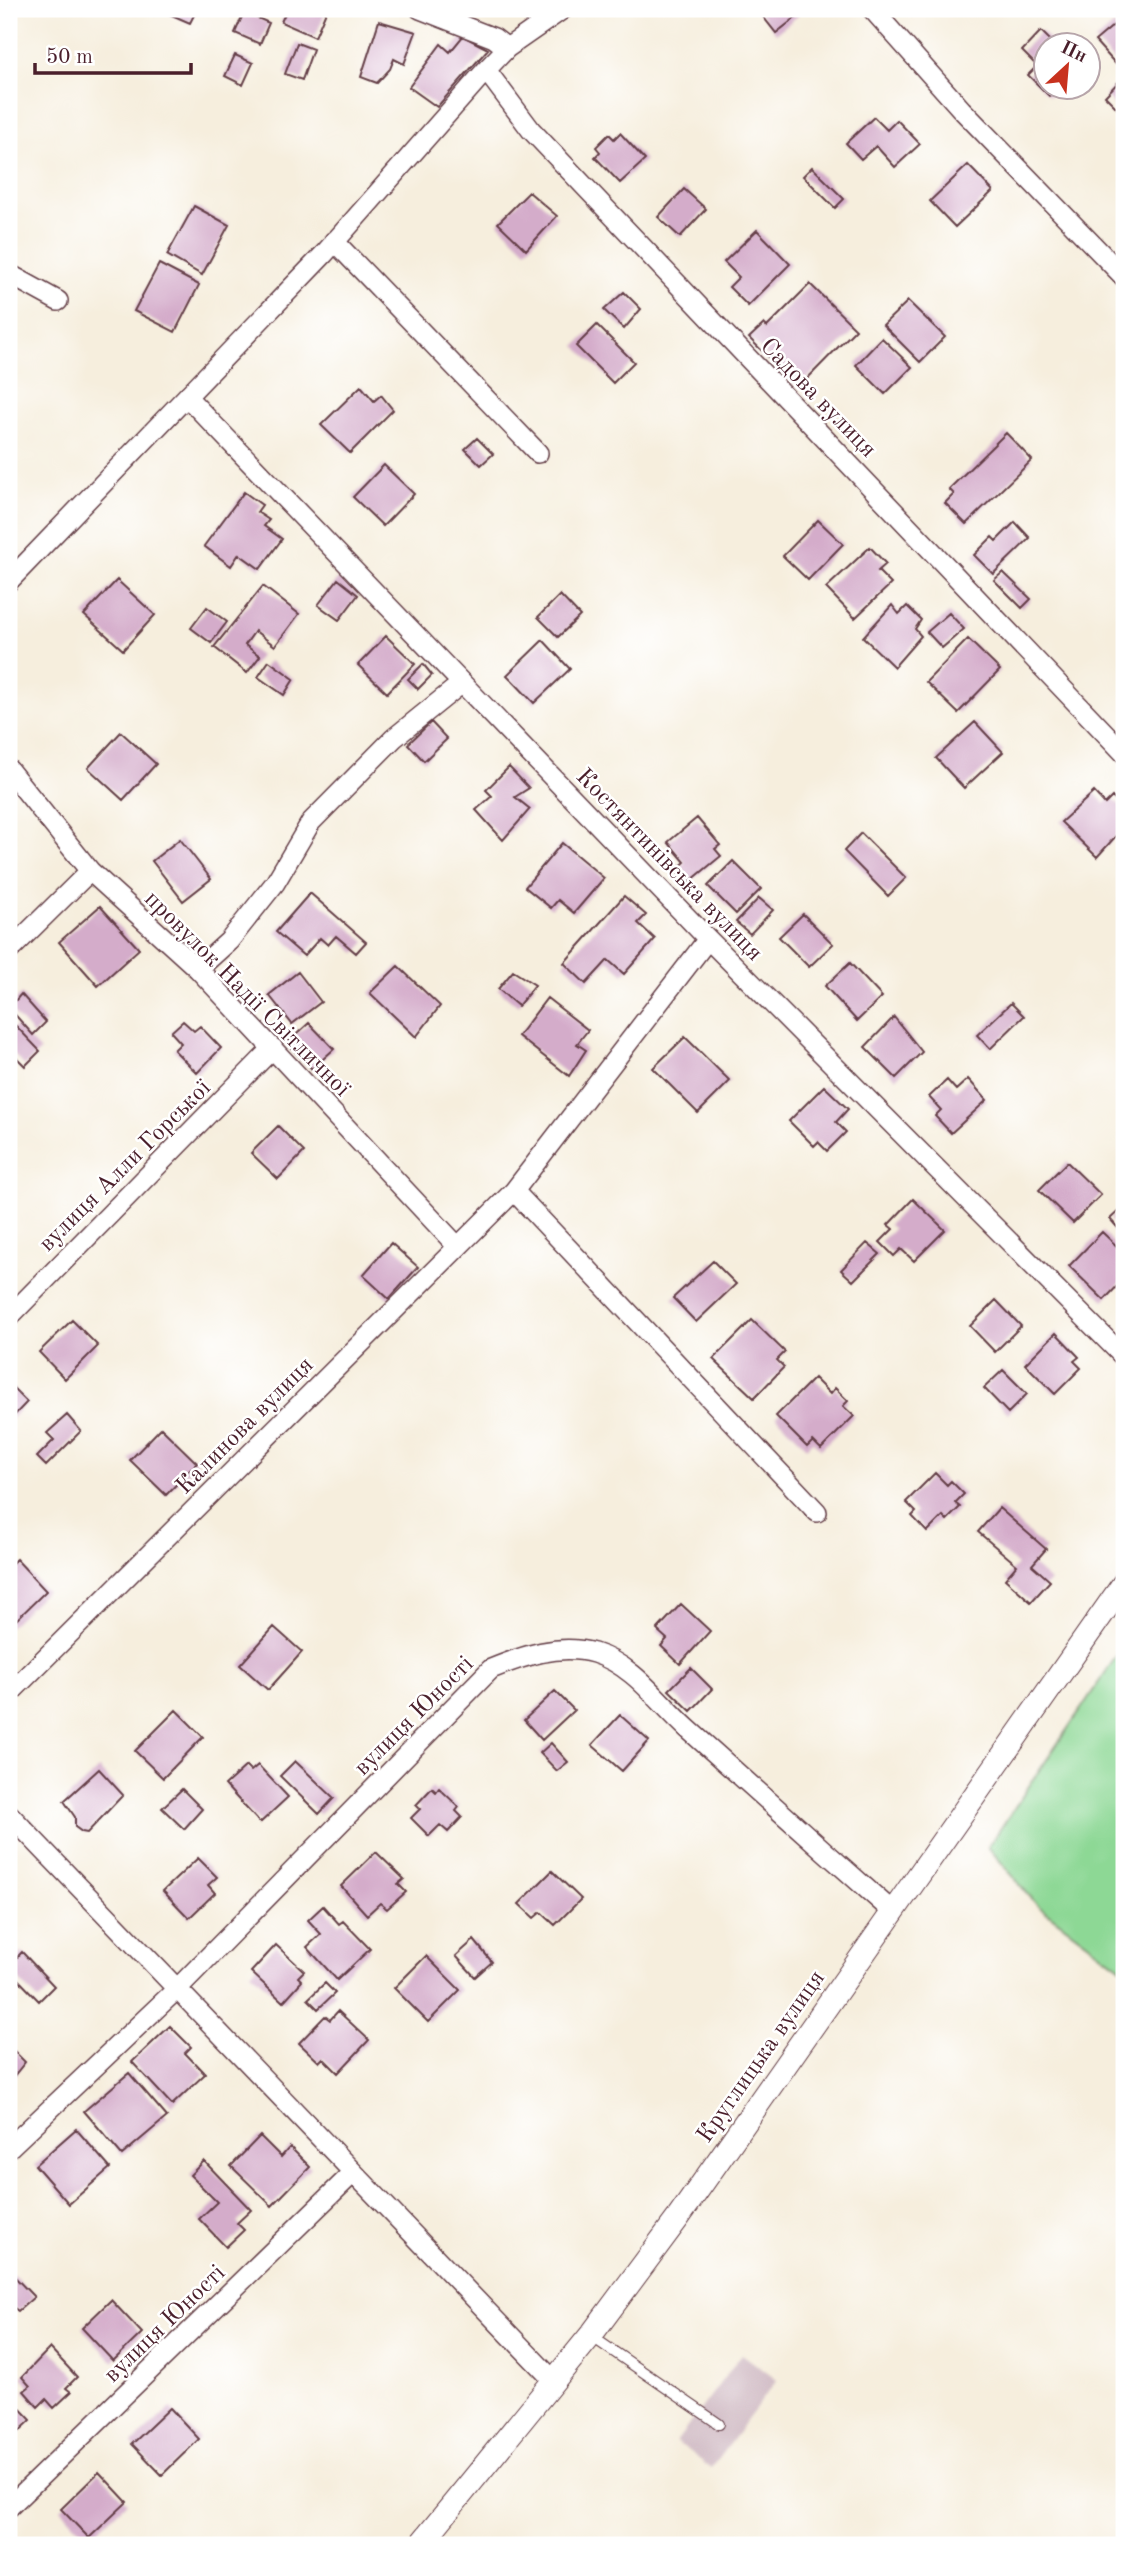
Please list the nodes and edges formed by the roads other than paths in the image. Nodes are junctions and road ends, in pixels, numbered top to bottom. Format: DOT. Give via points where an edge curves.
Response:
graph roads {
  1 [pos="419,9"];
  2 [pos="564,9"];
  3 [pos="872,9"];
  4 [pos="507,48"];
  5 [pos="486,69"];
  6 [pos="334,241"];
  7 [pos="9,274"];
  8 [pos="1124,277"];
  9 [pos="58,301"];
  10 [pos="188,398"];
  11 [pos="538,453"];
  12 [pos="9,581"];
  13 [pos="462,683"];
  14 [pos="1124,753"];
  15 [pos="9,770"];
  16 [pos="90,871"];
  17 [pos="708,939"];
  18 [pos="9,951"];
  19 [pos="198,969"];
  20 [pos="273,1048"];
  21 [pos="514,1191"];
  22 [pos="458,1247"];
  23 [pos="9,1317"];
  24 [pos="1124,1357"];
  25 [pos="817,1512"];
  26 [pos="1124,1583"];
  27 [pos="9,1693"];
  28 [pos="9,1814"];
  29 [pos="894,1913"];
  30 [pos="177,1989"];
  31 [pos="9,2148"];
  32 [pos="353,2173"];
  33 [pos="591,2335"];
  34 [pos="554,2381"];
  35 [pos="719,2424"];
  36 [pos="9,2507"];
  37 [pos="420,2545"];
  1 -- 4 [label="street" via="494,38"];
  2 -- 4 [label="street"];
  3 -- 8 [label="street" via="962,110"];
  4 -- 5 [label="street"];
  5 -- 6 [label="street"];
  5 -- 14 [label="street, Садова вулиця" via="531,130"];
  6 -- 10 [label="street"];
  6 -- 11 [label="street"];
  7 -- 9 [label="street"];
  10 -- 12 [label="street"];
  10 -- 13 [label="street, Костянтинівська вулиця"];
  13 -- 17 [label="street, Костянтинівська вулиця"];
  13 -- 19 [label="street" via="394,738 311,822 275,883 229,941"];
  15 -- 16 [label="street, провулок Надії Світличної"];
  16 -- 18 [label="street"];
  16 -- 19 [label="street, провулок Надії Світличної"];
  17 -- 21 [label="street, Калинова вулиця"];
  17 -- 24 [label="street, Костянтинівська вулиця"];
  19 -- 20 [label="street, провулок Надії Світличної"];
  20 -- 22 [label="street, провулок Надії Світличної"];
  20 -- 23 [label="street, вулиця Алли Горської"];
  21 -- 22 [label="street, Калинова вулиця"];
  21 -- 25 [label="street"];
  22 -- 27 [label="street, Калинова вулиця"];
  26 -- 29 [label="street, Круглицька вулиця"];
  28 -- 30 [label="street"];
  29 -- 30 [label="street, вулиця Юності" via="627,1669 593,1653 554,1650 525,1655 491,1669"];
  29 -- 33 [label="street, Круглицька вулиця"];
  30 -- 31 [label="street, вулиця Юності"];
  30 -- 32 [label="street"];
  32 -- 34 [label="street"];
  32 -- 36 [label="street, вулиця Юності"];
  33 -- 34 [label="street, Круглицька вулиця"];
  33 -- 35 [label="lane"];
  34 -- 37 [label="street, Круглицька вулиця"];
}
